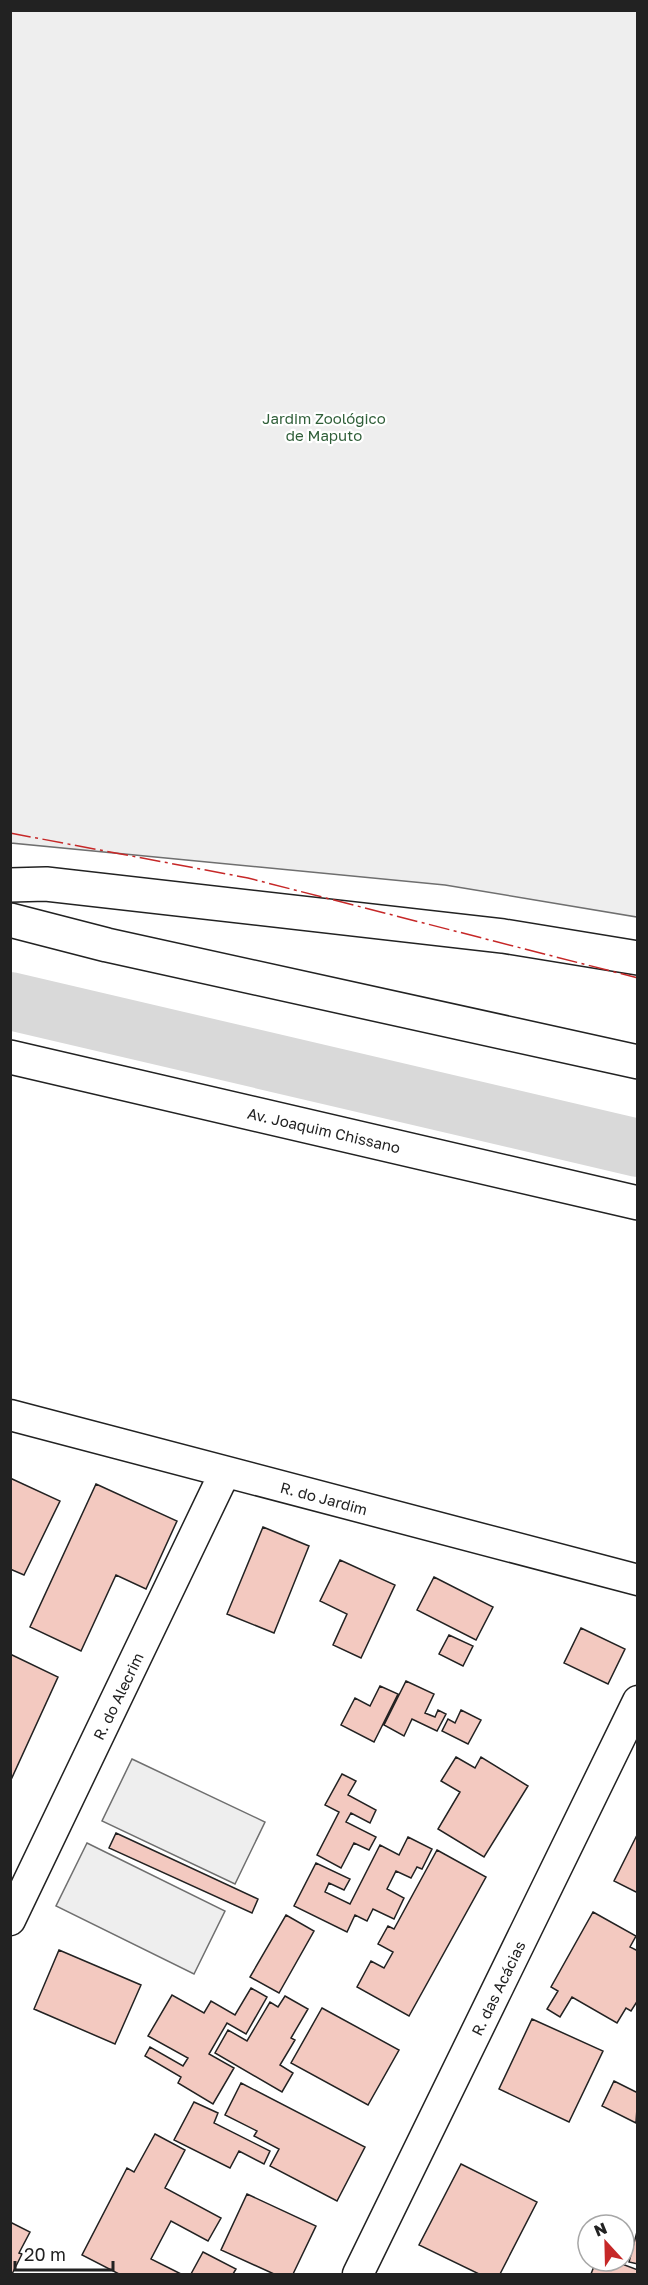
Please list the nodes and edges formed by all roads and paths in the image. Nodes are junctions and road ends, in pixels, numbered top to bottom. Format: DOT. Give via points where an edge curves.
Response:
graph roads {
  1 [pos="10,885"];
  2 [pos="10,920"];
  3 [pos="638,958"];
  4 [pos="10,1057"];
  5 [pos="638,1062"];
  6 [pos="638,1203"];
  7 [pos="10,1415"];
  8 [pos="225,1472"];
  9 [pos="638,1580"];
  10 [pos="638,1701"];
  11 [pos="10,1920"];
  12 [pos="358,2274"];
  1 -- 3 [label="main road" via="46,884 503,936"];
  2 -- 5 [label="main road"];
  4 -- 6 [label="main road, Av. Joaquim Chissano"];
  7 -- 8 [label="street, R. do Jardim"];
  8 -- 9 [label="street, R. do Jardim"];
  8 -- 11 [label="street, R. do Alecrim"];
  10 -- 12 [label="street, R. das Acácias"];
}
